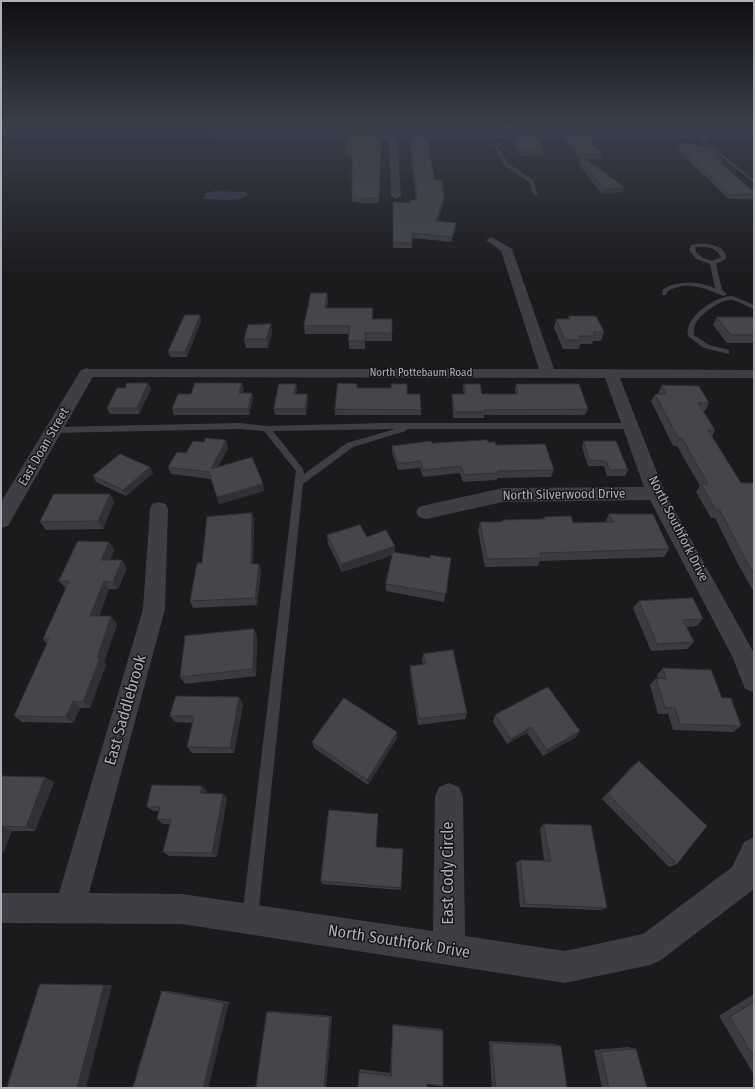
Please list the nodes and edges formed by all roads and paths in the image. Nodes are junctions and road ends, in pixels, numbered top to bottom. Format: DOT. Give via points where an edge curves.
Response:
graph roads {
  1 [pos="395,177"];
  2 [pos="525,177"];
  3 [pos="536,195"];
  4 [pos="396,196"];
  5 [pos="491,240"];
  6 [pos="713,263"];
  7 [pos="719,291"];
  8 [pos="664,294"];
  9 [pos="730,298"];
  10 [pos="754,307"];
  11 [pos="726,352"];
  12 [pos="548,373"];
  13 [pos="610,373"];
  14 [pos="87,374"];
  15 [pos="754,374"];
  16 [pos="415,426"];
  17 [pos="630,426"];
  18 [pos="268,429"];
  19 [pos="54,430"];
  20 [pos="299,482"];
  21 [pos="656,493"];
  22 [pos="159,509"];
  23 [pos="426,512"];
  24 [pos="1,520"];
  25 [pos="754,681"];
  26 [pos="449,797"];
  27 [pos="754,852"];
  28 [pos="1,908"];
  29 [pos="70,908"];
  30 [pos="249,919"];
  31 [pos="449,949"];
  1 -- 4 [label="street"];
  2 -- 3 [label="lane" via="531,181"];
  5 -- 12 [label="street" via="506,250"];
  6 -- 6 [label="lane" via="695,256 693,246 709,245 723,253 724,258"];
  6 -- 7 [label="lane"];
  7 -- 8 [label="lane" via="698,285 678,284 665,290"];
  7 -- 9 [label="lane"];
  9 -- 10 [label="lane"];
  9 -- 11 [label="lane" via="710,306 695,321 690,335 698,344"];
  12 -- 13 [label="street, North Pottebaum Road"];
  12 -- 14 [label="street, North Pottebaum Road"];
  13 -- 15 [label="street, North Pottebaum Road"];
  13 -- 17 [label="street, North Southfork Drive"];
  14 -- 19 [label="street, East Doan Street"];
  16 -- 17 [label="lane"];
  16 -- 18 [label="lane"];
  16 -- 20 [label="lane" via="350,444"];
  17 -- 21 [label="street, North Southfork Drive"];
  18 -- 19 [label="lane" via="240,426"];
  18 -- 20 [label="lane" via="300,471"];
  19 -- 24 [label="street, East Doan Street"];
  20 -- 30 [label="lane"];
  21 -- 23 [label="street, North Silverwood Drive" via="503,495"];
  21 -- 25 [label="street, North Southfork Drive" via="743,654"];
  22 -- 29 [label="street, East Saddlebrook" via="154,609"];
  26 -- 31 [label="street, East Cody Circle"];
  27 -- 31 [label="street, North Southfork Drive" via="743,878 650,949 565,967"];
  28 -- 29 [label="street, North Southfork Drive"];
  29 -- 30 [label="street, North Southfork Drive" via="182,909"];
  30 -- 31 [label="street, North Southfork Drive"];
}
